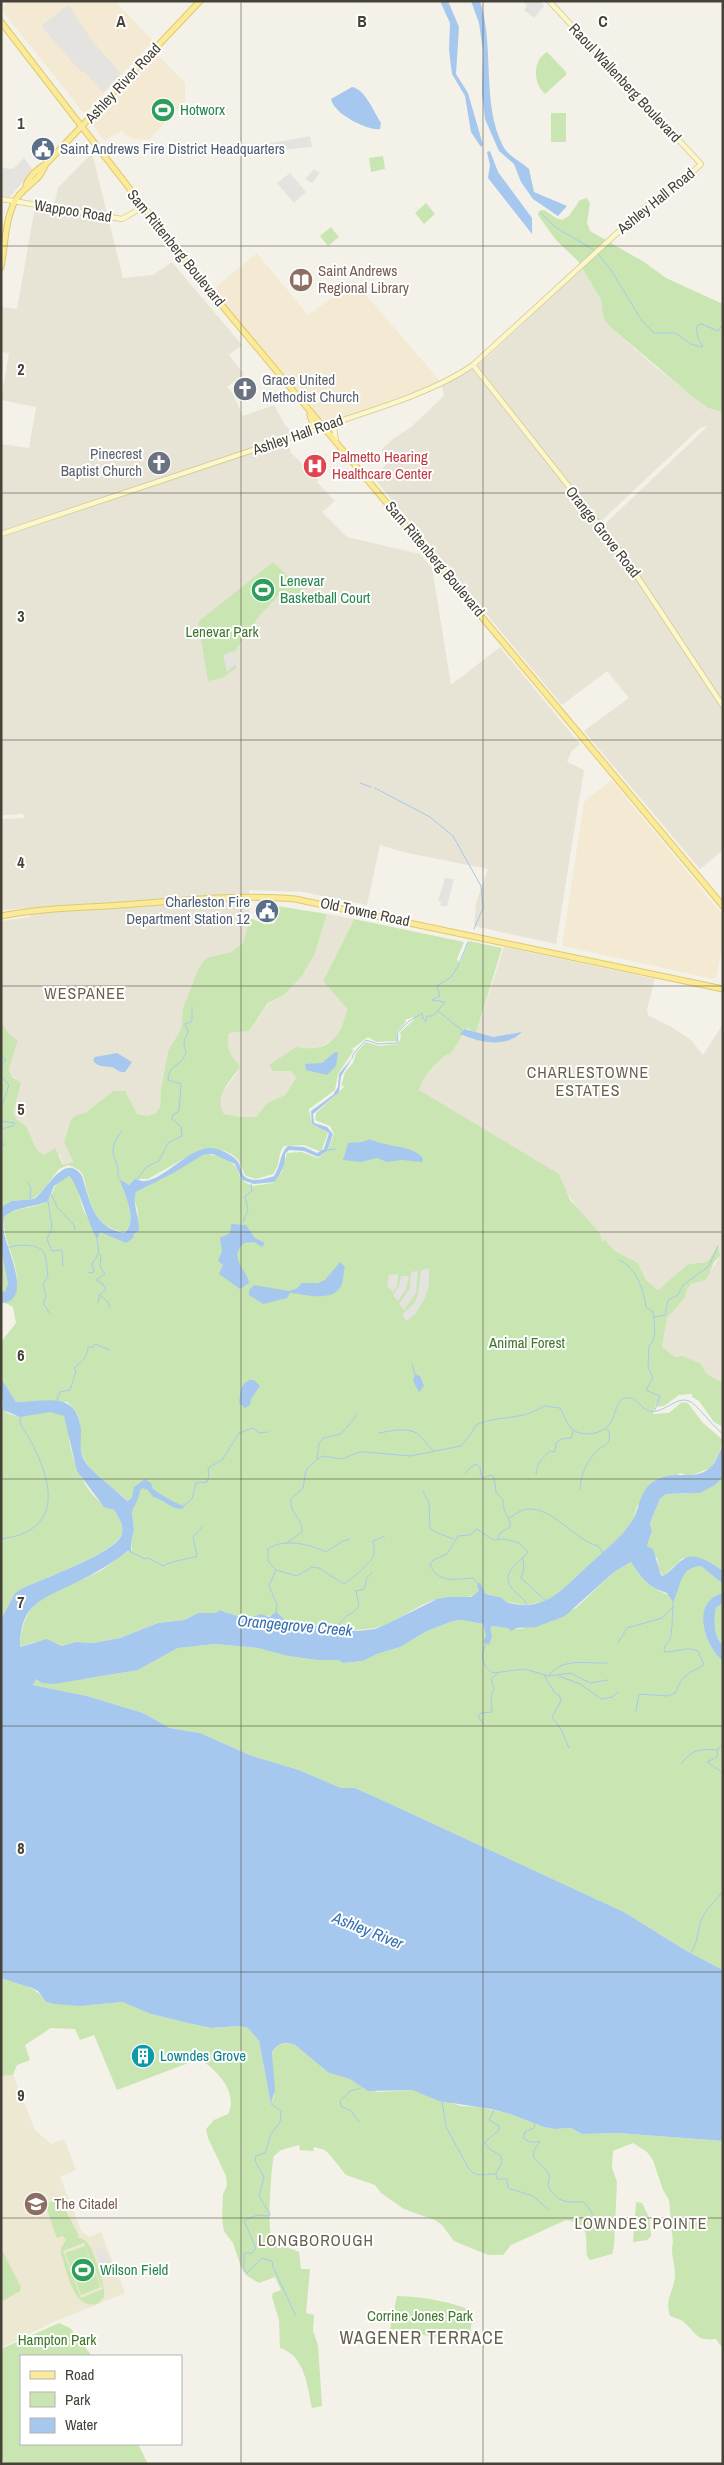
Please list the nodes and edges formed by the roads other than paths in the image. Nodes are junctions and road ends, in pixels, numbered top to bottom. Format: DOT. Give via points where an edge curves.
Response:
graph roads {
  1 [pos="200,1"];
  2 [pos="549,1"];
  3 [pos="1,22"];
  4 [pos="83,125"];
  5 [pos="701,164"];
  6 [pos="1,199"];
  7 [pos="15,202"];
  8 [pos="143,207"];
  9 [pos="1,268"];
  10 [pos="473,365"];
  11 [pos="304,404"];
  12 [pos="341,420"];
  13 [pos="323,426"];
  14 [pos="306,432"];
  15 [pos="336,442"];
  16 [pos="1,534"];
  17 [pos="723,706"];
  18 [pos="723,906"];
  19 [pos="1,916"];
  20 [pos="723,989"];
  1 -- 4 [label="main road, Ashley River Road"];
  2 -- 5 [label="street, Raoul Wallenberg Boulevard"];
  3 -- 4 [label="main road, Sam Rittenberg Boulevard"];
  4 -- 7 [label="main road, Ashley River Road"];
  4 -- 8 [label="main road, Sam Rittenberg Boulevard"];
  5 -- 10 [label="street, Ashley Hall Road" via="646,205"];
  6 -- 7 [label="street, Wappoo Road"];
  7 -- 8 [label="street, Wappoo Road" via="122,219"];
  7 -- 9 [label="main road, Ashley River Road"];
  8 -- 11 [label="main road, Sam Rittenberg Boulevard"];
  10 -- 12 [label="street, Ashley Hall Road" via="442,384"];
  10 -- 17 [label="street, Orange Grove Road" via="623,555"];
  11 -- 13 [label="main road, Sam Rittenberg Boulevard"];
  11 -- 14 [label="main road" via="314,424"];
  12 -- 13 [label="street, Ashley Hall Road"];
  12 -- 15 [label="street" via="334,427"];
  13 -- 14 [label="street, Ashley Hall Road"];
  13 -- 15 [label="main road, Sam Rittenberg Boulevard"];
  14 -- 16 [label="street, Ashley Hall Road"];
  15 -- 18 [label="main road, Sam Rittenberg Boulevard"];
  19 -- 20 [label="main road, Old Towne Road" via="217,898 296,898"];
}
